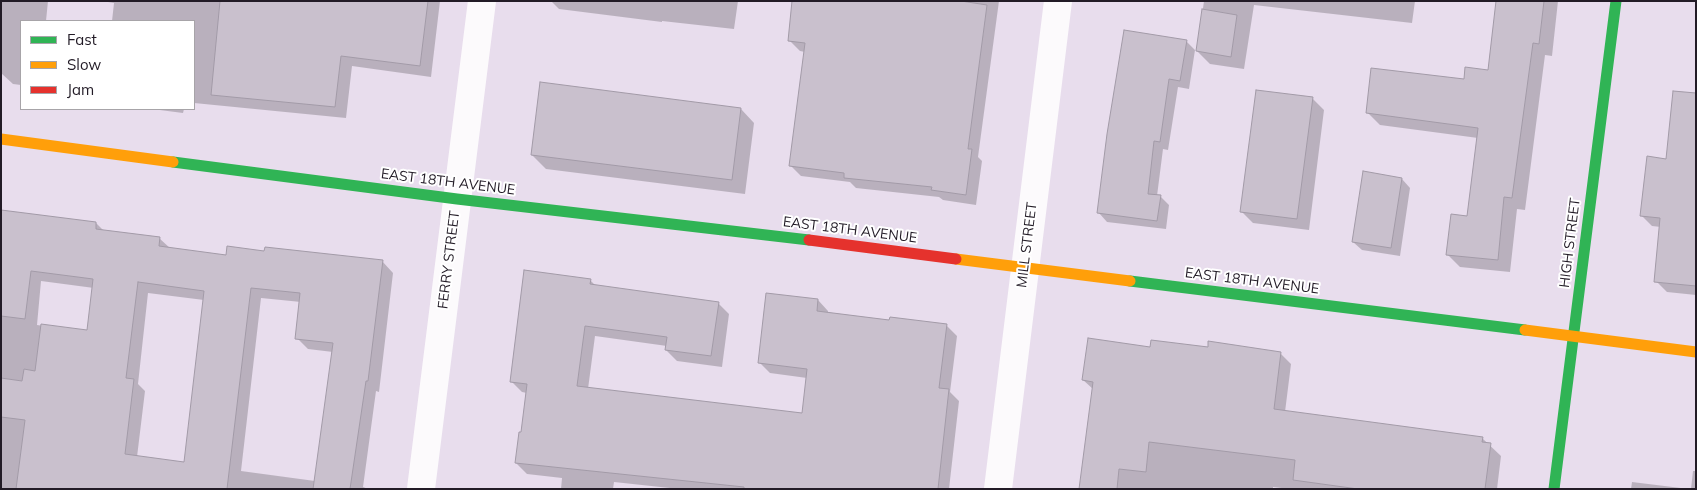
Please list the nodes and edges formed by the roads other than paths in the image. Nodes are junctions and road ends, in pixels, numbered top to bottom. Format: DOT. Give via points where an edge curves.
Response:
graph roads {
  1 [pos="482,1"];
  2 [pos="1058,1"];
  3 [pos="1616,1"];
  4 [pos="1,139"];
  5 [pos="457,199"];
  6 [pos="1025,268"];
  7 [pos="1574,337"];
  8 [pos="1696,352"];
  9 [pos="421,489"];
  10 [pos="998,489"];
  11 [pos="1554,489"];
  1 -- 5 [label="street, FERRY STREET"];
  2 -- 6 [label="street, MILL STREET"];
  3 -- 7 [label="main road, HIGH STREET"];
  4 -- 5 [label="main road, EAST 18TH AVENUE"];
  5 -- 6 [label="main road, EAST 18TH AVENUE"];
  5 -- 9 [label="street, FERRY STREET"];
  6 -- 7 [label="main road, EAST 18TH AVENUE"];
  6 -- 10 [label="street, MILL STREET"];
  7 -- 8 [label="main road, EAST 18TH AVENUE"];
  7 -- 11 [label="main road, HIGH STREET"];
}
